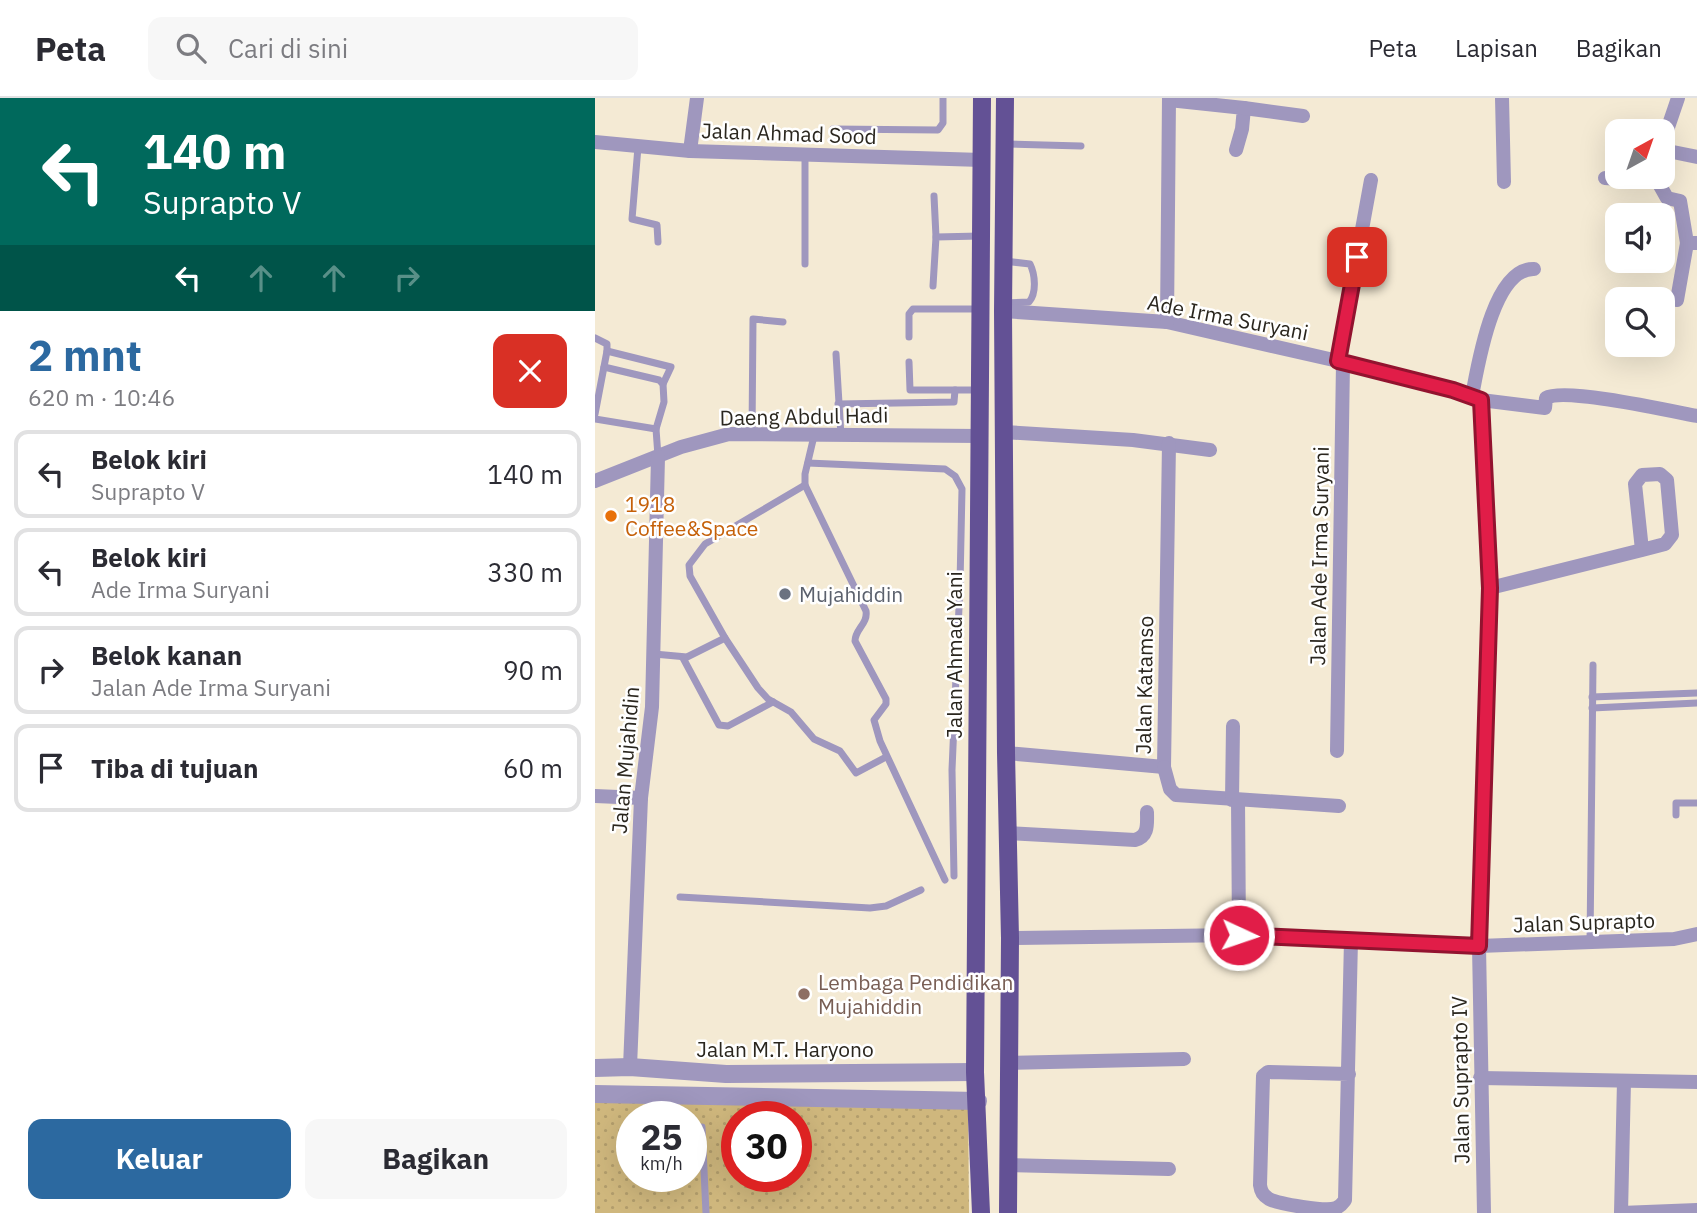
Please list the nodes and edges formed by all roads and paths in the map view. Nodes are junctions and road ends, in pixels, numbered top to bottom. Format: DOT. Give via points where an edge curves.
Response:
graph roads {
  1 [pos="697,98"];
  2 [pos="943,98"];
  3 [pos="982,98"];
  4 [pos="1005,98"];
  5 [pos="1502,98"];
  6 [pos="1678,98"];
  7 [pos="1170,99"];
  8 [pos="1244,108"];
  9 [pos="1303,116"];
  10 [pos="1671,119"];
  11 [pos="833,129"];
  12 [pos="595,142"];
  13 [pos="1005,144"];
  14 [pos="638,146"];
  15 [pos="1081,146"];
  16 [pos="1236,150"];
  17 [pos="690,151"];
  18 [pos="1675,152"];
  19 [pos="806,154"];
  20 [pos="1697,157"];
  21 [pos="982,160"];
  22 [pos="1371,180"];
  23 [pos="1504,183"];
  24 [pos="1662,189"];
  25 [pos="934,196"];
  26 [pos="981,236"];
  27 [pos="936,237"];
  28 [pos="658,242"];
  29 [pos="1692,243"];
  30 [pos="1003,261"];
  31 [pos="805,264"];
  32 [pos="1534,269"];
  33 [pos="933,286"];
  34 [pos="1677,300"];
  35 [pos="1003,307"];
  36 [pos="980,309"];
  37 [pos="1167,322"];
  38 [pos="783,323"];
  39 [pos="909,337"];
  40 [pos="595,338"];
  41 [pos="607,351"];
  42 [pos="836,354"];
  43 [pos="909,362"];
  44 [pos="1341,362"];
  45 [pos="604,367"];
  46 [pos="663,384"];
  47 [pos="910,390"];
  48 [pos="955,390"];
  49 [pos="980,390"];
  50 [pos="1476,398"];
  51 [pos="911,403"];
  52 [pos="838,404"];
  53 [pos="595,416"];
  54 [pos="1697,416"];
  55 [pos="656,429"];
  56 [pos="1004,432"];
  57 [pos="752,435"];
  58 [pos="814,436"];
  59 [pos="841,436"];
  60 [pos="980,436"];
  61 [pos="1169,443"];
  62 [pos="1210,450"];
  63 [pos="658,457"];
  64 [pos="808,463"];
  65 [pos="595,481"];
  66 [pos="805,485"];
  67 [pos="1641,550"];
  68 [pos="1490,588"];
  69 [pos="725,638"];
  70 [pos="976,640"];
  71 [pos="1005,641"];
  72 [pos="653,654"];
  73 [pos="684,658"];
  74 [pos="1593,665"];
  75 [pos="1697,693"];
  76 [pos="1592,697"];
  77 [pos="773,702"];
  78 [pos="1697,702"];
  79 [pos="1592,708"];
  80 [pos="1233,726"];
  81 [pos="1337,751"];
  82 [pos="1006,753"];
  83 [pos="886,757"];
  84 [pos="1164,767"];
  85 [pos="595,796"];
  86 [pos="641,798"];
  87 [pos="1235,800"];
  88 [pos="1697,803"];
  89 [pos="1339,806"];
  90 [pos="1147,812"];
  91 [pos="1676,815"];
  92 [pos="1007,833"];
  93 [pos="954,876"];
  94 [pos="945,880"];
  95 [pos="921,890"];
  96 [pos="680,897"];
  97 [pos="1697,934"];
  98 [pos="1239,935"];
  99 [pos="1010,938"];
  100 [pos="1351,940"];
  101 [pos="1590,943"];
  102 [pos="1479,946"];
  103 [pos="1184,1059"];
  104 [pos="1009,1063"];
  105 [pos="630,1067"];
  106 [pos="595,1068"];
  107 [pos="975,1072"];
  108 [pos="726,1074"];
  109 [pos="1349,1074"];
  110 [pos="1480,1078"];
  111 [pos="1624,1081"];
  112 [pos="1697,1082"];
  113 [pos="595,1094"];
  114 [pos="728,1096"];
  115 [pos="978,1101"];
  116 [pos="1009,1165"];
  117 [pos="1169,1169"];
  118 [pos="705,1192"];
  119 [pos="1697,1210"];
  120 [pos="706,1213"];
  121 [pos="981,1213"];
  122 [pos="1009,1213"];
  123 [pos="1484,1213"];
  124 [pos="1621,1213"];
  1 -- 17 [label="street"];
  2 -- 11 [label="lane" via="943,123 938,130"];
  3 -- 21 [label="main road, Jalan Ahmad Yani"];
  4 -- 13 [label="main road"];
  5 -- 23 [label="street"];
  6 -- 10 [label="street"];
  7 -- 8 [label="street"];
  7 -- 37 [label="street"];
  8 -- 9 [label="street"];
  8 -- 16 [label="street"];
  12 -- 14 [label="street, Jalan Ahmad Sood"];
  13 -- 15 [label="lane"];
  13 -- 30 [label="main road"];
  14 -- 17 [label="street, Jalan Ahmad Sood"];
  14 -- 28 [label="lane" via="632,219 657,225"];
  17 -- 19 [label="street, Jalan Ahmad Sood"];
  18 -- 20 [label="street"];
  19 -- 21 [label="street, Jalan Ahmad Sood"];
  19 -- 31 [label="lane"];
  21 -- 26 [label="main road, Jalan Ahmad Yani"];
  22 -- 44 [label="street, Jalan Ade Irma Suryani"];
  24 -- 29 [label="street" via="1667,198 1680,201"];
  25 -- 27 [label="lane"];
  26 -- 27 [label="lane"];
  26 -- 36 [label="main road, Jalan Ahmad Yani"];
  27 -- 33 [label="lane"];
  29 -- 34 [label="street"];
  30 -- 35 [label="main road"];
  30 -- 35 [label="lane" via="1030,264 1034,285 1029,302"];
  32 -- 50 [label="street, Jalan Suprapto IV" via="1515,274 1494,309"];
  35 -- 37 [label="street, Ade Irma Suryani"];
  35 -- 56 [label="main road"];
  36 -- 39 [label="lane" via="913,309"];
  36 -- 49 [label="main road, Jalan Ahmad Yani"];
  37 -- 44 [label="street, Ade Irma Suryani"];
  38 -- 57 [label="lane" via="753,319"];
  40 -- 41 [label="lane" via="607,344"];
  41 -- 45 [label="lane"];
  41 -- 46 [label="lane" via="671,367"];
  42 -- 52 [label="lane"];
  43 -- 47 [label="lane"];
  44 -- 50 [label="street, Ade Irma Suryani"];
  44 -- 81 [label="street, Jalan Ade Irma Suryani"];
  45 -- 46 [label="lane"];
  45 -- 53 [label="lane"];
  46 -- 55 [label="lane"];
  47 -- 48 [label="lane"];
  47 -- 51 [label="lane"];
  48 -- 49 [label="lane"];
  48 -- 51 [label="lane" via="954,402"];
  49 -- 60 [label="main road, Jalan Ahmad Yani"];
  50 -- 54 [label="street, Ade Irma Suryani" via="1545,408 1546,398 1556,395"];
  50 -- 68 [label="street, Jalan Suprapto IV"];
  51 -- 52 [label="lane"];
  52 -- 59 [label="lane"];
  53 -- 55 [label="lane"];
  55 -- 63 [label="lane"];
  56 -- 61 [label="street"];
  56 -- 71 [label="main road"];
  57 -- 58 [label="street, Daeng Abdul Hadi"];
  57 -- 63 [label="street, Daeng Abdul Hadi" via="716,436"];
  58 -- 59 [label="street, Daeng Abdul Hadi"];
  58 -- 64 [label="lane"];
  59 -- 60 [label="street, Daeng Abdul Hadi"];
  60 -- 70 [label="main road, Jalan Ahmad Yani"];
  61 -- 62 [label="street"];
  61 -- 84 [label="street, Jalan Katamso"];
  63 -- 65 [label="street, Daeng Abdul Hadi"];
  63 -- 72 [label="street, Jalan Mujahidin"];
  64 -- 66 [label="lane"];
  64 -- 93 [label="lane" via="945,470 962,489 952,770"];
  66 -- 69 [label="lane" via="705,544 689,565"];
  66 -- 83 [label="lane" via="866,611 855,641 886,699 874,720"];
  67 -- 67 [label="street" via="1636,480 1660,474 1667,480 1672,535 1665,544"];
  67 -- 68 [label="street"];
  68 -- 102 [label="street, Jalan Suprapto IV"];
  69 -- 73 [label="lane"];
  69 -- 77 [label="lane" via="758,688"];
  70 -- 71 [label="main road"];
  70 -- 107 [label="main road, Jalan Ahmad Yani"];
  71 -- 82 [label="main road"];
  72 -- 73 [label="lane"];
  72 -- 86 [label="street, Jalan Mujahidin"];
  73 -- 77 [label="lane" via="719,725 728,726"];
  74 -- 76 [label="lane"];
  75 -- 76 [label="lane"];
  76 -- 79 [label="lane"];
  77 -- 83 [label="lane" via="791,712 814,739 840,751 856,773"];
  78 -- 79 [label="lane"];
  79 -- 101 [label="lane"];
  80 -- 87 [label="street"];
  82 -- 84 [label="street, Jalan Katamso"];
  82 -- 92 [label="main road"];
  83 -- 94 [label="lane"];
  84 -- 87 [label="street" via="1174,794"];
  85 -- 86 [label="street"];
  86 -- 105 [label="street, Jalan Mujahidin"];
  87 -- 89 [label="street"];
  87 -- 98 [label="street"];
  88 -- 91 [label="lane" via="1676,803"];
  90 -- 92 [label="street" via="1146,832 1135,839"];
  92 -- 99 [label="main road"];
  95 -- 96 [label="lane" via="870,908"];
  97 -- 101 [label="street, Jalan Suprapto"];
  98 -- 99 [label="street, Jalan Suprapto"];
  98 -- 100 [label="street, Jalan Suprapto"];
  99 -- 104 [label="main road"];
  100 -- 102 [label="street, Jalan Suprapto"];
  100 -- 109 [label="street"];
  101 -- 102 [label="street, Jalan Suprapto"];
  102 -- 110 [label="street, Jalan Suprapto IV"];
  103 -- 104 [label="street"];
  104 -- 116 [label="main road"];
  105 -- 106 [label="street, Jalan M.T. Haryono"];
  105 -- 108 [label="street, Jalan M.T. Haryono"];
  107 -- 108 [label="street, Jalan M.T. Haryono"];
  107 -- 115 [label="main road, Jalan Ahmad Yani"];
  108 -- 114 [label="street"];
  109 -- 109 [label="street" via="1345,1200 1326,1209 1266,1197 1259,1185 1263,1076 1268,1072"];
  110 -- 111 [label="street"];
  110 -- 123 [label="street, Jalan Suprapto IV"];
  111 -- 112 [label="street"];
  111 -- 124 [label="street"];
  113 -- 114 [label="street"];
  114 -- 115 [label="street"];
  115 -- 121 [label="main road, Jalan Ahmad Yani"];
  116 -- 117 [label="street"];
  116 -- 122 [label="main road"];
  118 -- 120 [label="lane"];
  119 -- 124 [label="street"];
}
